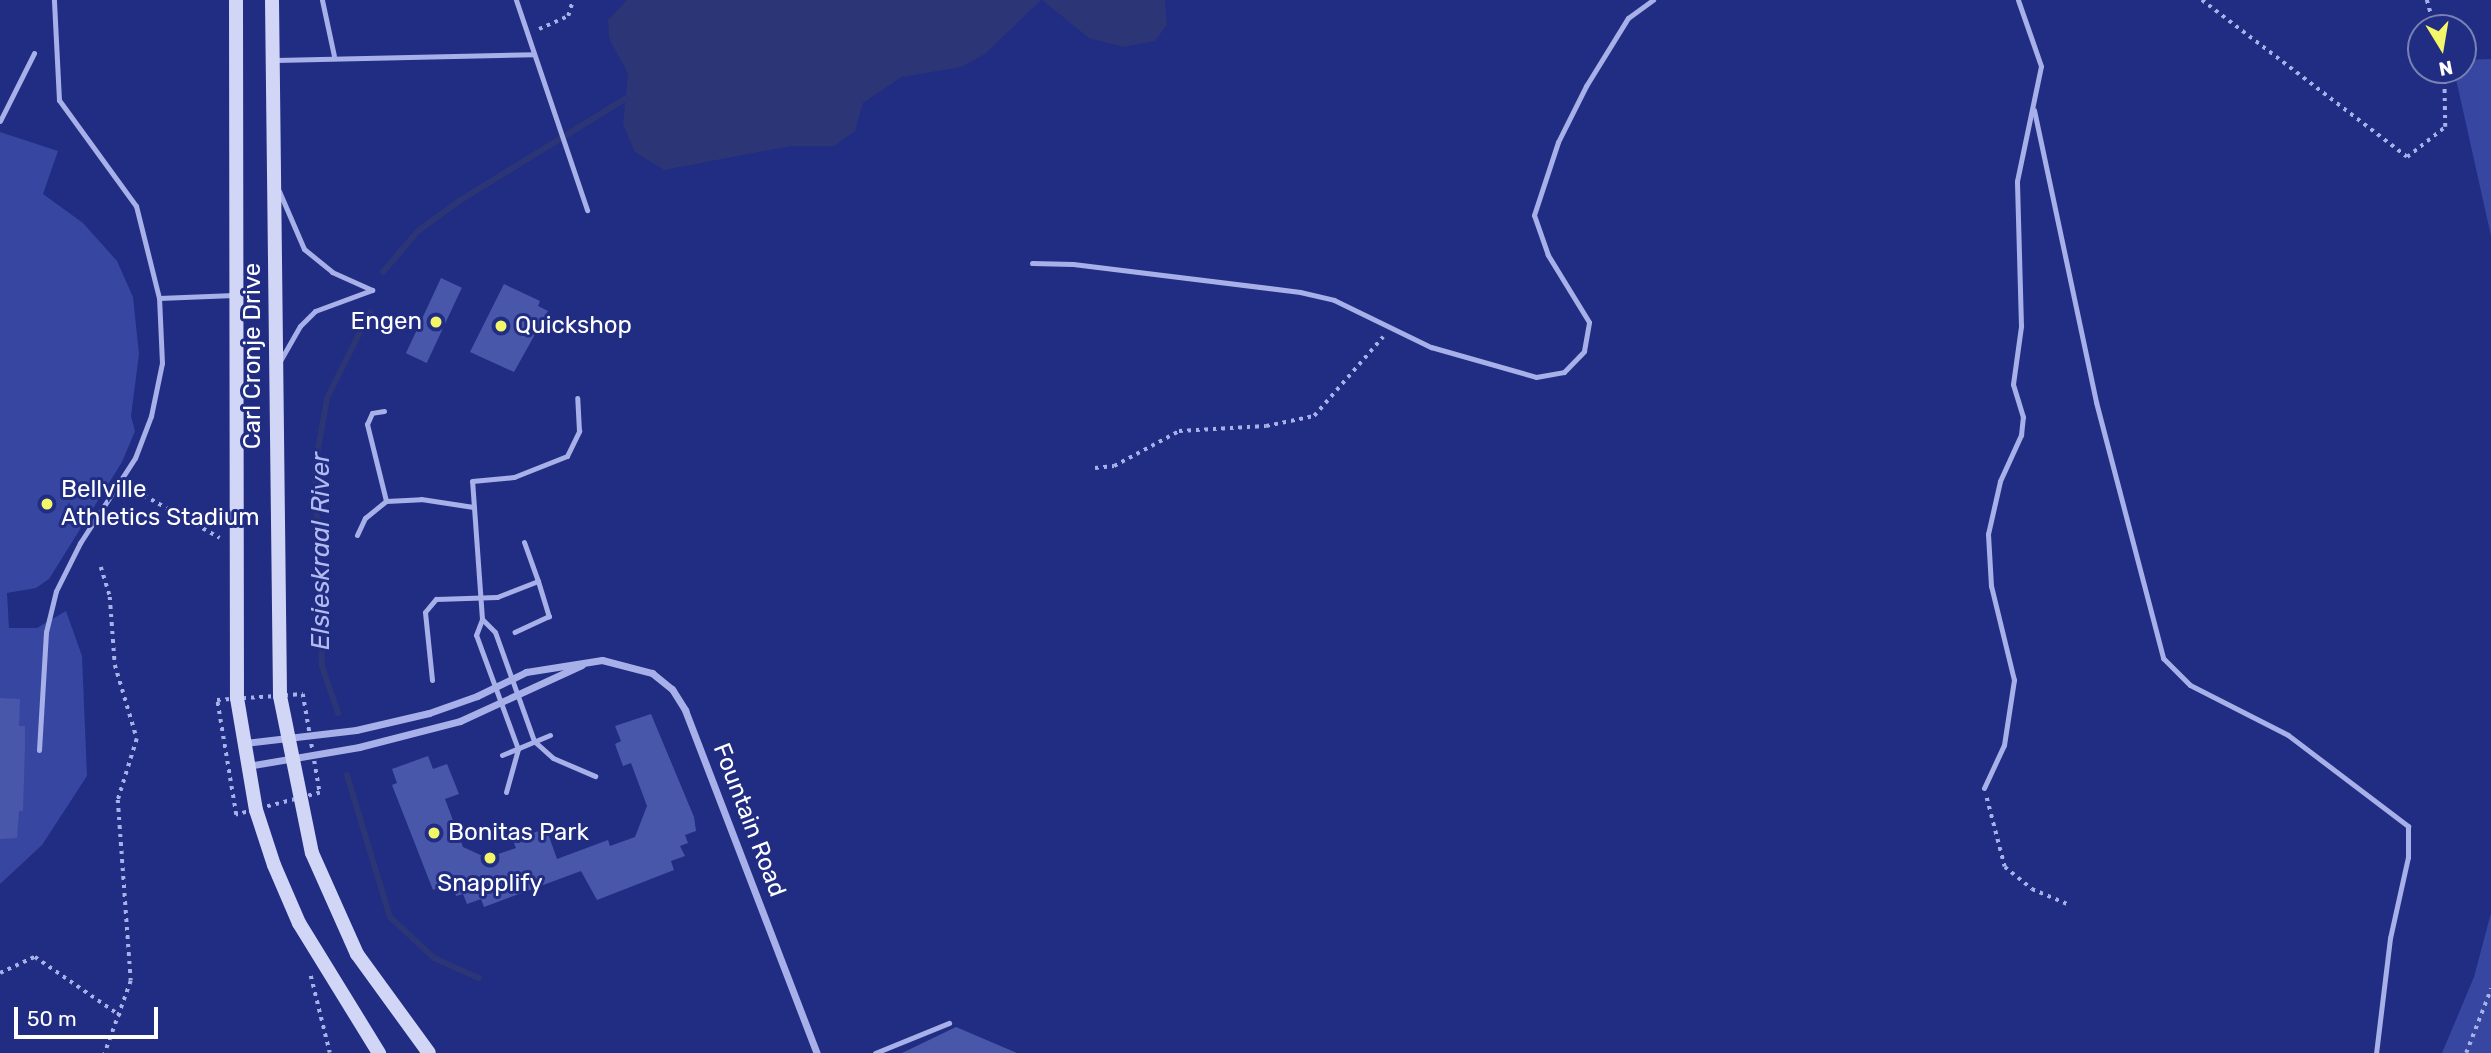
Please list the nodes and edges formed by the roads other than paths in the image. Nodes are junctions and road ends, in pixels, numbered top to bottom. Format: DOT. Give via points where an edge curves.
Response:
graph roads {
  1 [pos="54,0"];
  2 [pos="236,0"];
  3 [pos="272,0"];
  4 [pos="322,0"];
  5 [pos="516,0"];
  6 [pos="1653,0"];
  7 [pos="2018,0"];
  8 [pos="34,53"];
  9 [pos="534,54"];
  10 [pos="334,56"];
  11 [pos="272,60"];
  12 [pos="2034,110"];
  13 [pos="0,121"];
  14 [pos="274,174"];
  15 [pos="587,210"];
  16 [pos="1032,263"];
  17 [pos="237,295"];
  18 [pos="159,298"];
  19 [pos="276,369"];
  20 [pos="577,398"];
  21 [pos="384,411"];
  22 [pos="386,501"];
  23 [pos="473,507"];
  24 [pos="357,535"];
  25 [pos="524,541"];
  26 [pos="538,581"];
  27 [pos="479,594"];
  28 [pos="482,619"];
  29 [pos="514,632"];
  30 [pos="589,661"];
  31 [pos="512,678"];
  32 [pos="432,680"];
  33 [pos="492,688"];
  34 [pos="519,695"];
  35 [pos="498,704"];
  36 [pos="550,735"];
  37 [pos="286,738"];
  38 [pos="534,741"];
  39 [pos="244,743"];
  40 [pos="518,749"];
  41 [pos="39,750"];
  42 [pos="502,755"];
  43 [pos="290,761"];
  44 [pos="247,766"];
  45 [pos="594,776"];
  46 [pos="1984,788"];
  47 [pos="506,792"];
  48 [pos="949,1023"];
  49 [pos="379,1053"];
  50 [pos="429,1053"];
  51 [pos="817,1053"];
  52 [pos="875,1053"];
  53 [pos="2376,1053"];
  1 -- 18 [label="lane" via="59,100 136,206"];
  2 -- 17 [label="main road, Carl Cronje Drive"];
  3 -- 11 [label="main road, Carl Cronje Drive"];
  4 -- 10 [label="lane"];
  5 -- 9 [label="lane"];
  6 -- 16 [label="lane" via="1628,18 1586,86 1558,142 1534,215 1548,255 1586,313 1588,342 1579,359 1564,372 1536,377 1432,348 1334,300 1300,292"];
  7 -- 12 [label="lane" via="2040,66"];
  8 -- 13 [label="lane"];
  9 -- 10 [label="lane"];
  9 -- 15 [label="lane"];
  10 -- 11 [label="lane"];
  11 -- 14 [label="main road, Carl Cronje Drive"];
  12 -- 46 [label="lane" via="2017,181 2021,326 2013,384 2023,417 2021,435 2000,481 1988,534 1991,586 2014,680 2004,745"];
  12 -- 53 [label="lane" via="2096,402 2163,658 2190,685 2288,736 2408,826 2408,857 2390,938"];
  14 -- 19 [label="main road, Carl Cronje Drive"];
  14 -- 19 [label="lane" via="304,249 332,272 372,290 325,305 307,317"];
  17 -- 18 [label="lane"];
  17 -- 39 [label="main road, Carl Cronje Drive" via="237,698"];
  18 -- 41 [label="lane" via="162,363 143,439 56,592 46,632"];
  19 -- 37 [label="main road, Carl Cronje Drive" via="278,669"];
  20 -- 23 [label="lane" via="579,431 567,456 514,477 472,481"];
  21 -- 22 [label="lane" via="372,412 367,425"];
  22 -- 23 [label="lane" via="421,499"];
  22 -- 24 [label="lane" via="365,518"];
  23 -- 27 [label="lane"];
  25 -- 26 [label="lane"];
  26 -- 27 [label="lane" via="497,597"];
  26 -- 29 [label="lane" via="549,616"];
  27 -- 28 [label="lane"];
  27 -- 32 [label="lane" via="429,603 425,612"];
  28 -- 31 [label="lane" via="495,632"];
  28 -- 33 [label="lane" via="476,635"];
  30 -- 31 [label="street, Fountain Road"];
  30 -- 34 [label="street"];
  30 -- 51 [label="street, Fountain Road" via="641,668 663,679 679,699"];
  31 -- 33 [label="street, Fountain Road"];
  31 -- 34 [label="lane"];
  33 -- 35 [label="lane"];
  33 -- 37 [label="street, Fountain Road" via="429,713 356,730"];
  34 -- 35 [label="street"];
  34 -- 38 [label="lane"];
  35 -- 40 [label="lane"];
  35 -- 43 [label="street" via="460,721"];
  36 -- 38 [label="lane"];
  37 -- 39 [label="street, Fountain Road"];
  37 -- 43 [label="main road, Carl Cronje Drive"];
  38 -- 40 [label="lane"];
  38 -- 45 [label="lane" via="553,758"];
  39 -- 44 [label="main road, Carl Cronje Drive"];
  40 -- 42 [label="lane"];
  40 -- 47 [label="lane"];
  43 -- 44 [label="street"];
  43 -- 50 [label="main road, Carl Cronje Drive" via="312,853 357,954"];
  44 -- 49 [label="main road, Carl Cronje Drive" via="274,865 299,923"];
  48 -- 52 [label="lane"];
}
